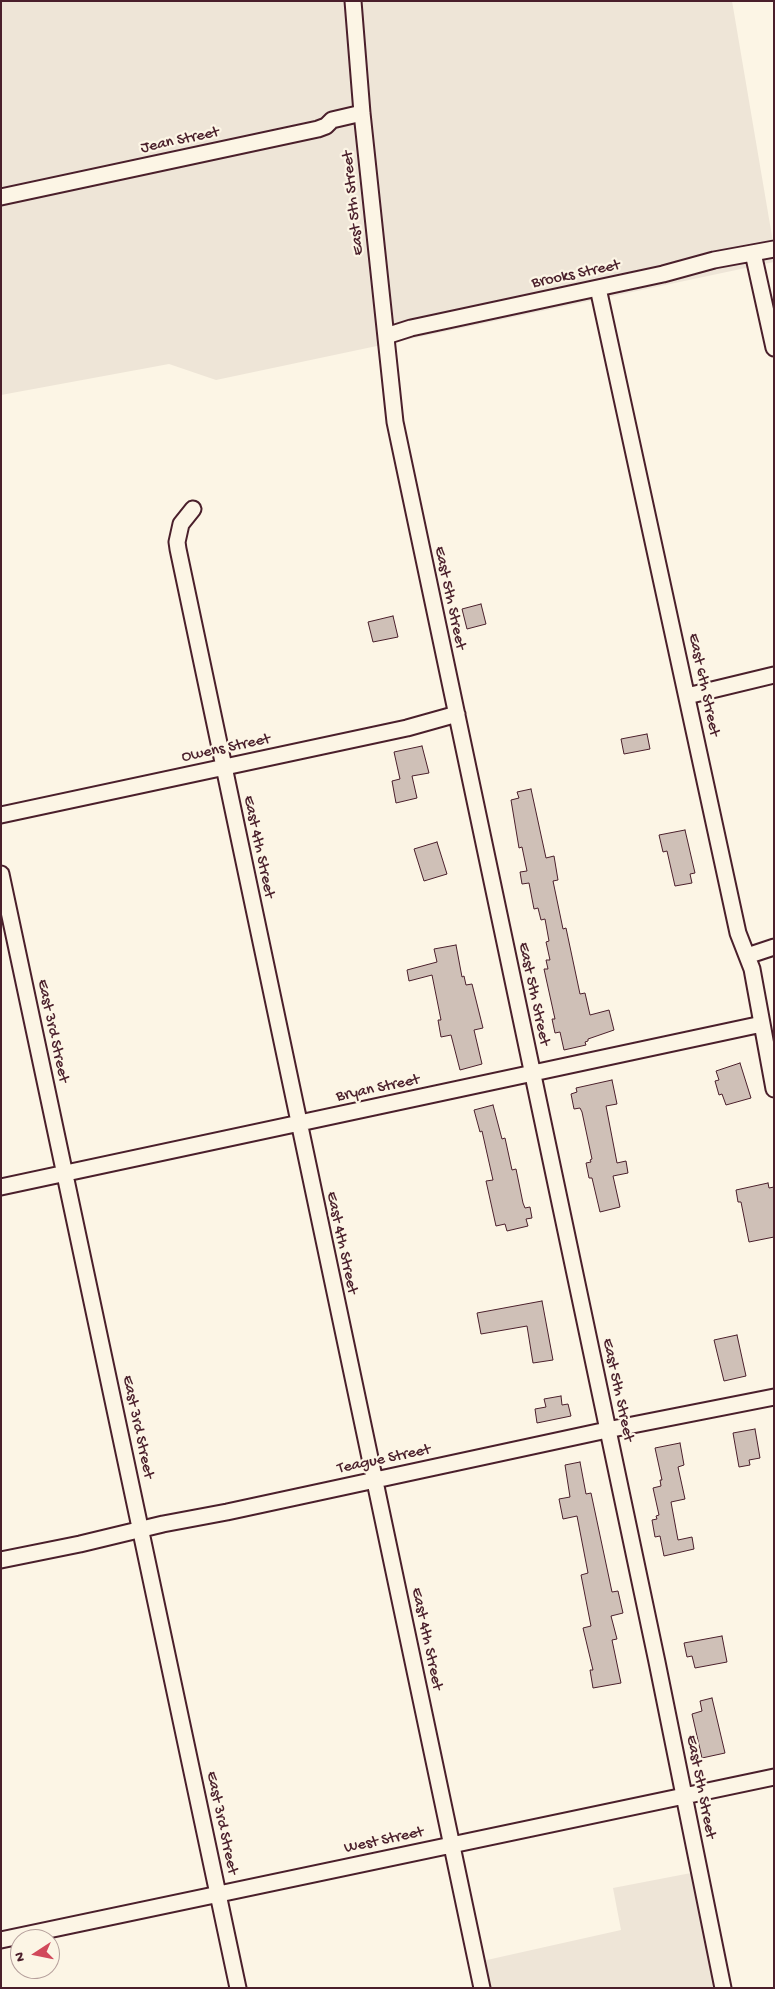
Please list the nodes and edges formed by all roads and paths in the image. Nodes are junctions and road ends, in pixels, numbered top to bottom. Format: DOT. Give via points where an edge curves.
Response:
graph roads {
  1 [pos="352,1"];
  2 [pos="362,114"];
  3 [pos="1,196"];
  4 [pos="774,249"];
  5 [pos="753,253"];
  6 [pos="598,288"];
  7 [pos="386,336"];
  8 [pos="774,348"];
  9 [pos="193,509"];
  10 [pos="774,675"];
  11 [pos="687,696"];
  12 [pos="457,714"];
  13 [pos="223,767"];
  14 [pos="1,815"];
  15 [pos="1,874"];
  16 [pos="774,946"];
  17 [pos="747,956"];
  18 [pos="762,1024"];
  19 [pos="532,1074"];
  20 [pos="774,1088"];
  21 [pos="298,1124"];
  22 [pos="64,1174"];
  23 [pos="1,1187"];
  24 [pos="774,1397"];
  25 [pos="607,1430"];
  26 [pos="374,1480"];
  27 [pos="141,1529"];
  28 [pos="1,1560"];
  29 [pos="774,1777"];
  30 [pos="684,1796"];
  31 [pos="452,1845"];
  32 [pos="218,1894"];
  33 [pos="1,1940"];
  34 [pos="238,1988"];
  35 [pos="482,1988"];
  36 [pos="723,1988"];
  1 -- 2 [label="street, East 5th Street"];
  2 -- 3 [label="street, Jean Street" via="332,120 318,129"];
  2 -- 7 [label="street, East 5th Street"];
  4 -- 5 [label="street, Brooks Street"];
  5 -- 6 [label="street, Brooks Street"];
  5 -- 8 [label="street"];
  6 -- 7 [label="street, Brooks Street"];
  6 -- 11 [label="street, East 6th Street"];
  7 -- 12 [label="street, East 5th Street" via="395,422"];
  9 -- 13 [label="street, East 4th Street" via="181,524 177,542"];
  10 -- 11 [label="street"];
  11 -- 17 [label="street, East 6th Street" via="738,932"];
  12 -- 13 [label="street, Owens Street" via="407,728"];
  12 -- 19 [label="street, East 5th Street"];
  13 -- 14 [label="street, Owens Street"];
  13 -- 21 [label="street, East 4th Street"];
  15 -- 22 [label="street, East 3rd Street"];
  16 -- 17 [label="street"];
  17 -- 18 [label="street, East 6th Street"];
  18 -- 19 [label="street, Bryan Street"];
  18 -- 20 [label="street, East 6th Street"];
  19 -- 21 [label="street, Bryan Street"];
  19 -- 25 [label="street, East 5th Street"];
  21 -- 22 [label="street, Bryan Street"];
  21 -- 26 [label="street, East 4th Street"];
  22 -- 23 [label="street, Bryan Street"];
  22 -- 27 [label="street, East 3rd Street"];
  24 -- 25 [label="street, Teague Street"];
  25 -- 26 [label="street, Teague Street"];
  25 -- 30 [label="street, East 5th Street"];
  26 -- 27 [label="street, Teague Street"];
  26 -- 31 [label="street, East 4th Street"];
  27 -- 28 [label="street, Teague Street"];
  27 -- 32 [label="street, East 3rd Street"];
  29 -- 30 [label="street, West Street"];
  30 -- 31 [label="street, West Street"];
  30 -- 36 [label="street, East 5th Street"];
  31 -- 32 [label="street, West Street"];
  31 -- 35 [label="street, East 4th Street"];
  32 -- 33 [label="street, West Street"];
  32 -- 34 [label="street, East 3rd Street"];
}
